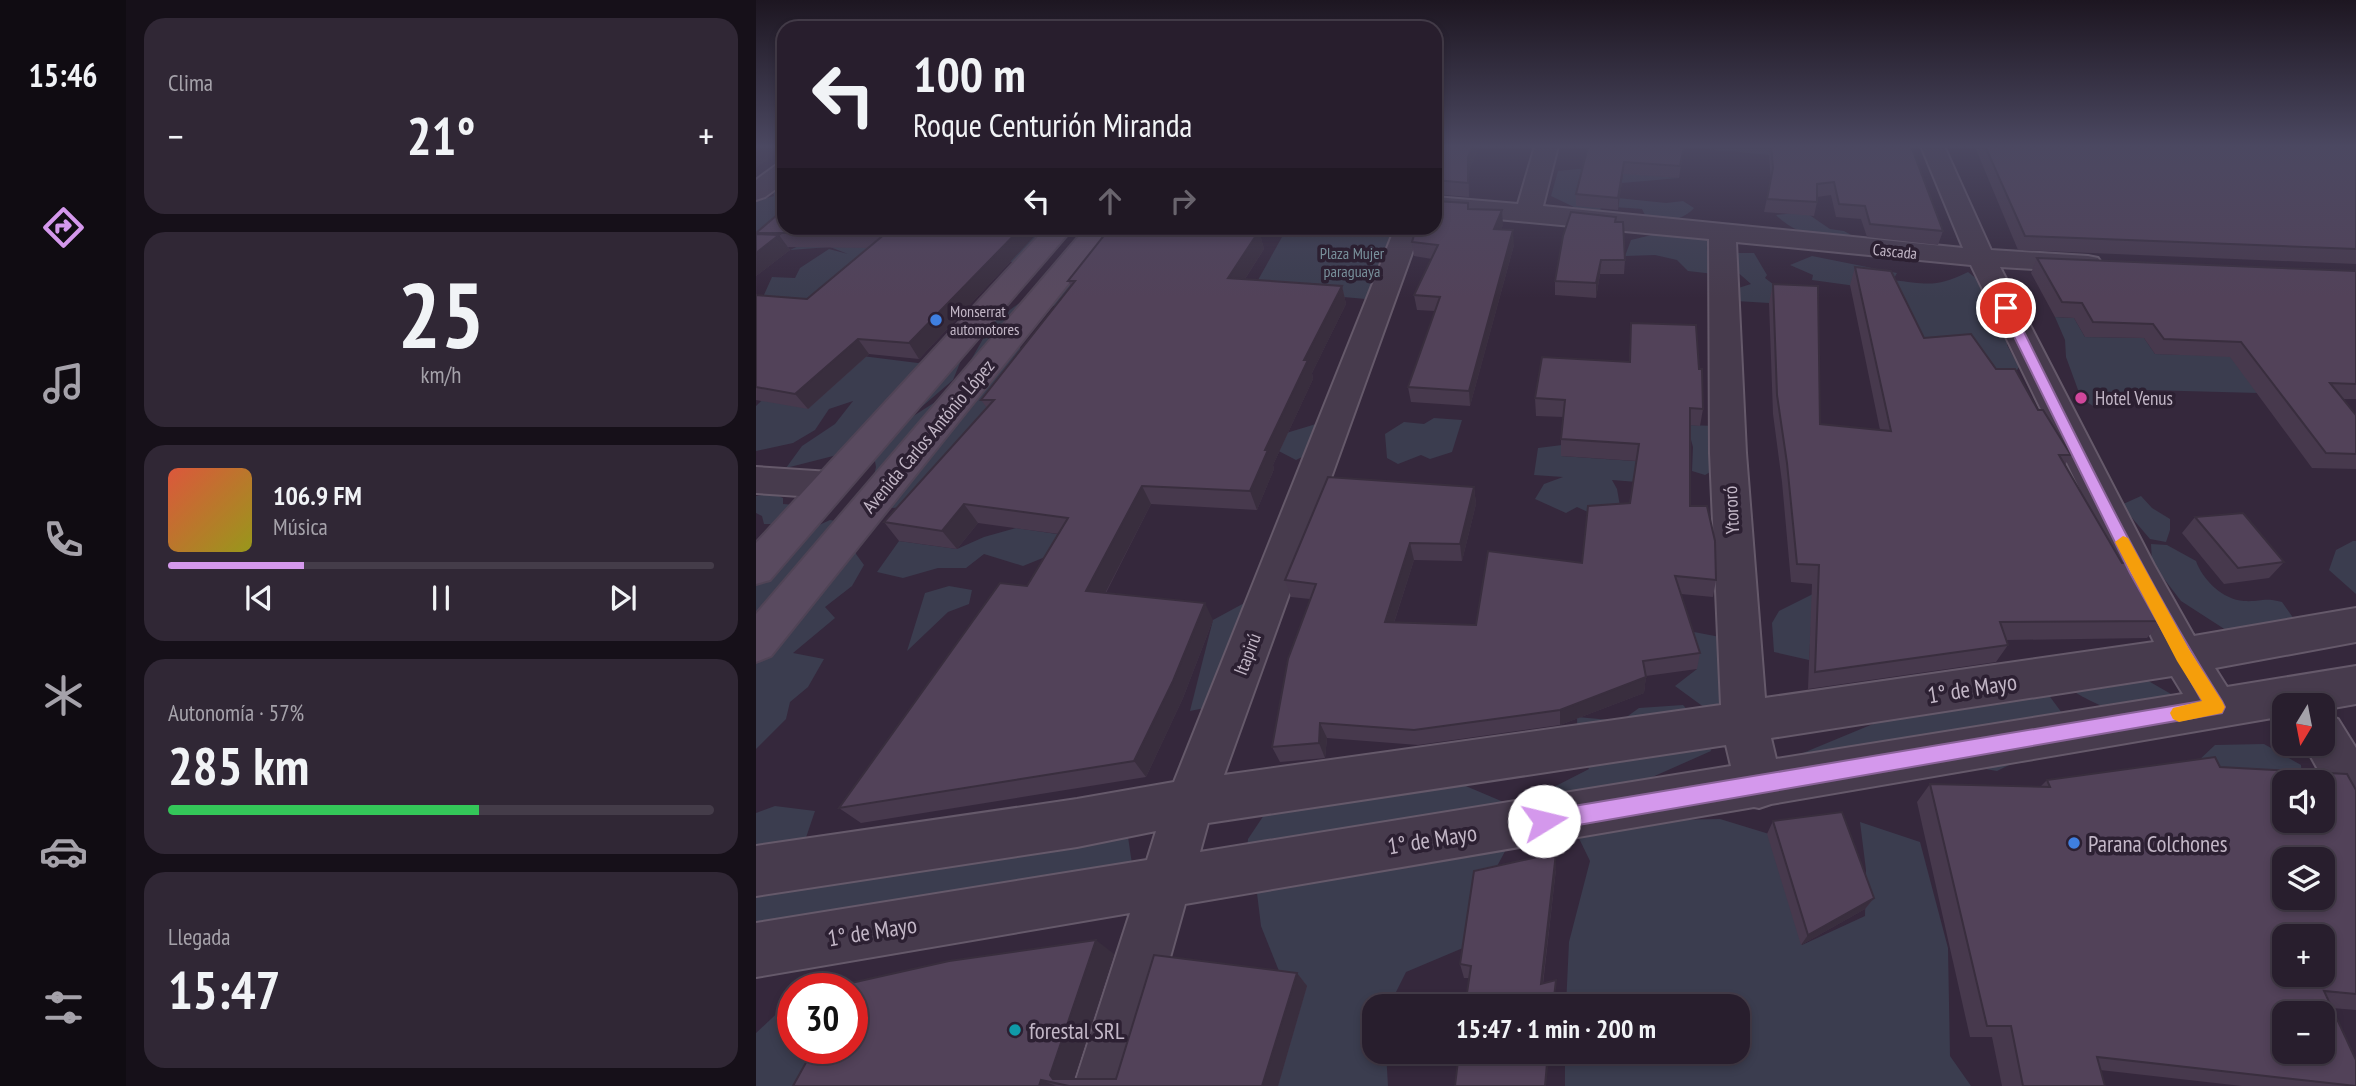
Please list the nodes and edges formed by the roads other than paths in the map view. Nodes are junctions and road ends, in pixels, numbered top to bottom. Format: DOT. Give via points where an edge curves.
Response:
graph roads {
  1 [pos="1533,197"];
  2 [pos="1955,197"];
  3 [pos="1442,205"];
  4 [pos="1529,211"];
  5 [pos="1722,233"];
  6 [pos="1054,235"];
  7 [pos="1094,235"];
  8 [pos="1405,235"];
  9 [pos="1982,260"];
  10 [pos="2120,265"];
  11 [pos="756,480"];
  12 [pos="830,485"];
  13 [pos="756,569"];
  14 [pos="2356,625"];
  15 [pos="2262,642"];
  16 [pos="756,644"];
  17 [pos="2183,656"];
  18 [pos="2356,685"];
  19 [pos="2297,693"];
  20 [pos="2335,697"];
  21 [pos="2216,707"];
  22 [pos="2272,709"];
  23 [pos="1744,722"];
  24 [pos="2335,756"];
  25 [pos="1759,786"];
  26 [pos="2356,792"];
  27 [pos="1190,802"];
  28 [pos="756,871"];
  29 [pos="1168,882"];
  30 [pos="756,950"];
  31 [pos="1104,1086"];
  1 -- 4 [label="street"];
  2 -- 9 [label="street"];
  3 -- 4 [label="street, Cascada"];
  4 -- 5 [label="street, Cascada"];
  5 -- 9 [label="street, Cascada"];
  5 -- 23 [label="street, Ytororó" via="1728,453"];
  6 -- 12 [label="main road, Avenida Carlos António López"];
  7 -- 16 [label="main road, Avenida Carlos António López"];
  8 -- 27 [label="street, Itapirú"];
  9 -- 10 [label="street, Cascada"];
  9 -- 17 [label="street"];
  11 -- 12 [label="street"];
  12 -- 13 [label="main road, Avenida Carlos António López"];
  14 -- 15 [label="street, 1° de Mayo"];
  15 -- 17 [label="street, 1° de Mayo"];
  15 -- 19 [label="street"];
  17 -- 21 [label="street"];
  17 -- 23 [label="street, 1° de Mayo"];
  18 -- 20 [label="street, 1° de Mayo"];
  21 -- 22 [label="street, 1° de Mayo"];
  21 -- 25 [label="street, 1° de Mayo"];
  23 -- 25 [label="street, Ytororó"];
  23 -- 27 [label="street, 1° de Mayo"];
  24 -- 26 [label="street"];
  25 -- 29 [label="street, 1° de Mayo"];
  27 -- 28 [label="street, 1° de Mayo"];
  27 -- 29 [label="street, Itapirú"];
  29 -- 30 [label="street, 1° de Mayo"];
  29 -- 31 [label="street, Itapirú"];
}
